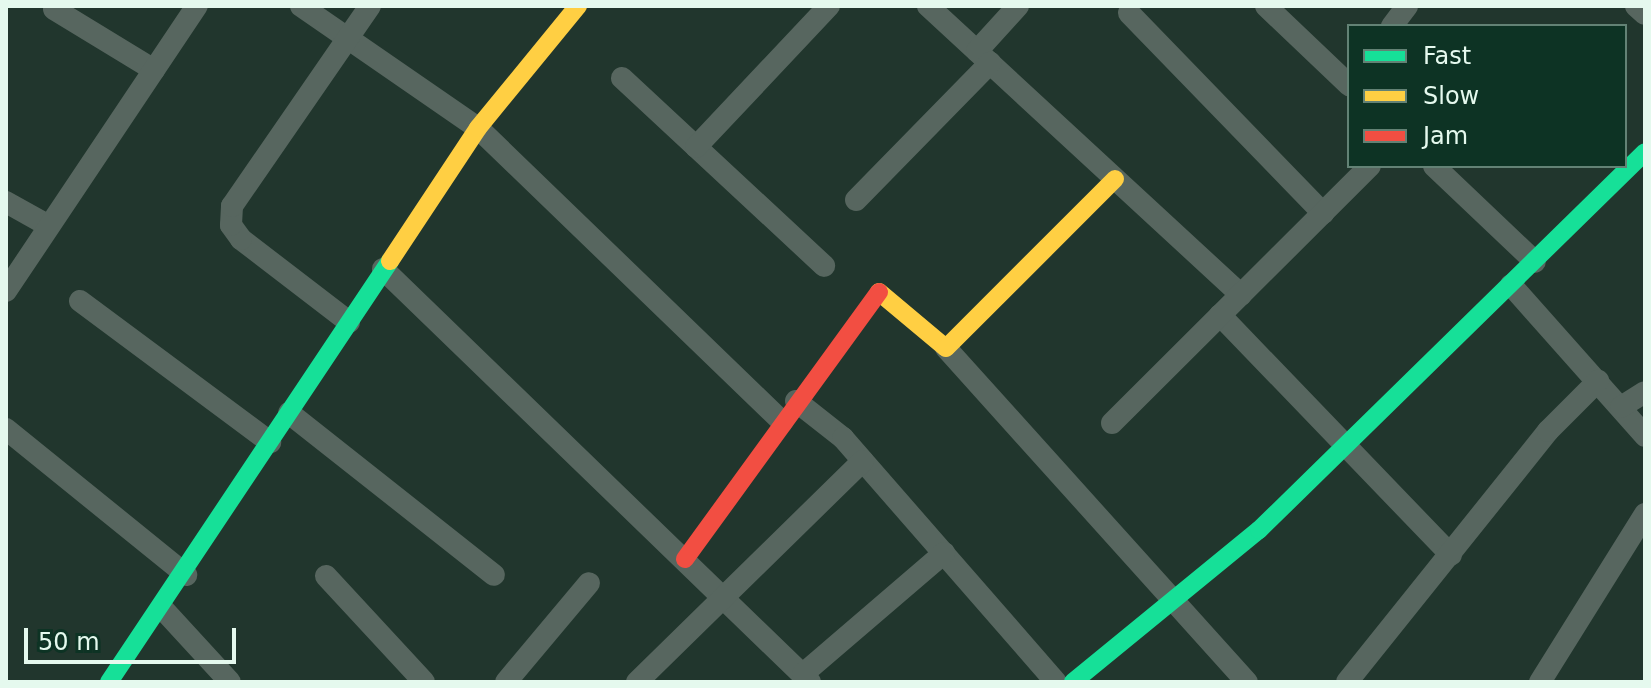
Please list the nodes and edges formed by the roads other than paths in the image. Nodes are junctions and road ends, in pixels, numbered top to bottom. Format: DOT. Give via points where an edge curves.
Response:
graph roads {
  1 [pos="197,6"];
  2 [pos="301,6"];
  3 [pos="370,6"];
  4 [pos="578,6"];
  5 [pos="829,6"];
  6 [pos="928,6"];
  7 [pos="1018,6"];
  8 [pos="1266,6"];
  9 [pos="1407,6"];
  10 [pos="1636,6"];
  11 [pos="54,9"];
  12 [pos="1129,13"];
  13 [pos="1645,14"];
  14 [pos="1394,24"];
  15 [pos="349,39"];
  16 [pos="984,57"];
  17 [pos="154,70"];
  18 [pos="622,78"];
  19 [pos="1347,82"];
  20 [pos="478,128"];
  21 [pos="696,147"];
  22 [pos="1645,152"];
  23 [pos="1368,168"];
  24 [pos="1442,169"];
  25 [pos="1115,179"];
  26 [pos="856,200"];
  27 [pos="6,202"];
  28 [pos="1323,213"];
  29 [pos="49,226"];
  30 [pos="1535,262"];
  31 [pos="824,266"];
  32 [pos="383,269"];
  33 [pos="1511,285"];
  34 [pos="6,291"];
  35 [pos="1241,295"];
  36 [pos="80,301"];
  37 [pos="1220,315"];
  38 [pos="349,322"];
  39 [pos="946,348"];
  40 [pos="1598,381"];
  41 [pos="1645,392"];
  42 [pos="796,401"];
  43 [pos="1621,407"];
  44 [pos="289,413"];
  45 [pos="782,422"];
  46 [pos="1112,423"];
  47 [pos="6,429"];
  48 [pos="1645,436"];
  49 [pos="270,442"];
  50 [pos="1344,443"];
  51 [pos="863,461"];
  52 [pos="1645,514"];
  53 [pos="944,553"];
  54 [pos="1451,555"];
  55 [pos="685,559"];
  56 [pos="186,575"];
  57 [pos="494,575"];
  58 [pos="326,576"];
  59 [pos="589,583"];
  60 [pos="727,596"];
  61 [pos="1171,601"];
  62 [pos="162,608"];
  63 [pos="807,678"];
  64 [pos="1361,678"];
  65 [pos="109,682"];
  66 [pos="230,682"];
  67 [pos="424,682"];
  68 [pos="506,682"];
  69 [pos="637,682"];
  70 [pos="1056,682"];
  71 [pos="1073,682"];
  72 [pos="1247,682"];
  73 [pos="1540,682"];
  1 -- 17 [label="street"];
  2 -- 15 [label="street"];
  3 -- 15 [label="street"];
  4 -- 20 [label="street"];
  5 -- 21 [label="street"];
  6 -- 16 [label="street"];
  7 -- 16 [label="street"];
  8 -- 19 [label="street"];
  9 -- 14 [label="street"];
  10 -- 13 [label="street"];
  11 -- 17 [label="street"];
  12 -- 28 [label="street"];
  15 -- 20 [label="street"];
  15 -- 38 [label="street" via="232,206 231,225"];
  16 -- 25 [label="street"];
  16 -- 26 [label="street"];
  17 -- 29 [label="street"];
  18 -- 21 [label="street"];
  20 -- 32 [label="street"];
  20 -- 45 [label="street"];
  21 -- 31 [label="street"];
  22 -- 30 [label="street"];
  23 -- 28 [label="street"];
  24 -- 30 [label="street"];
  25 -- 35 [label="street"];
  25 -- 39 [label="street"];
  27 -- 29 [label="street"];
  28 -- 35 [label="street"];
  29 -- 34 [label="street"];
  30 -- 33 [label="street"];
  32 -- 38 [label="street"];
  32 -- 55 [label="street"];
  33 -- 40 [label="street"];
  33 -- 50 [label="street"];
  35 -- 37 [label="street"];
  36 -- 49 [label="street"];
  37 -- 46 [label="street"];
  37 -- 50 [label="street"];
  38 -- 44 [label="street"];
  39 -- 42 [label="street" via="880,290"];
  39 -- 61 [label="street"];
  40 -- 43 [label="street"];
  40 -- 54 [label="street" via="1548,431"];
  41 -- 43 [label="street"];
  42 -- 45 [label="street"];
  42 -- 51 [label="street"];
  43 -- 48 [label="street"];
  44 -- 49 [label="street"];
  44 -- 57 [label="street"];
  45 -- 55 [label="street"];
  47 -- 56 [label="street"];
  49 -- 56 [label="street"];
  50 -- 54 [label="street"];
  50 -- 61 [label="street" via="1259,530"];
  51 -- 53 [label="street"];
  51 -- 60 [label="street"];
  52 -- 73 [label="street"];
  53 -- 63 [label="street"];
  53 -- 70 [label="street"];
  54 -- 64 [label="street"];
  55 -- 60 [label="street"];
  56 -- 62 [label="street"];
  58 -- 67 [label="street"];
  59 -- 68 [label="street"];
  60 -- 63 [label="street"];
  60 -- 69 [label="street"];
  61 -- 71 [label="street"];
  61 -- 72 [label="street"];
  62 -- 65 [label="street"];
  62 -- 66 [label="street"];
}
